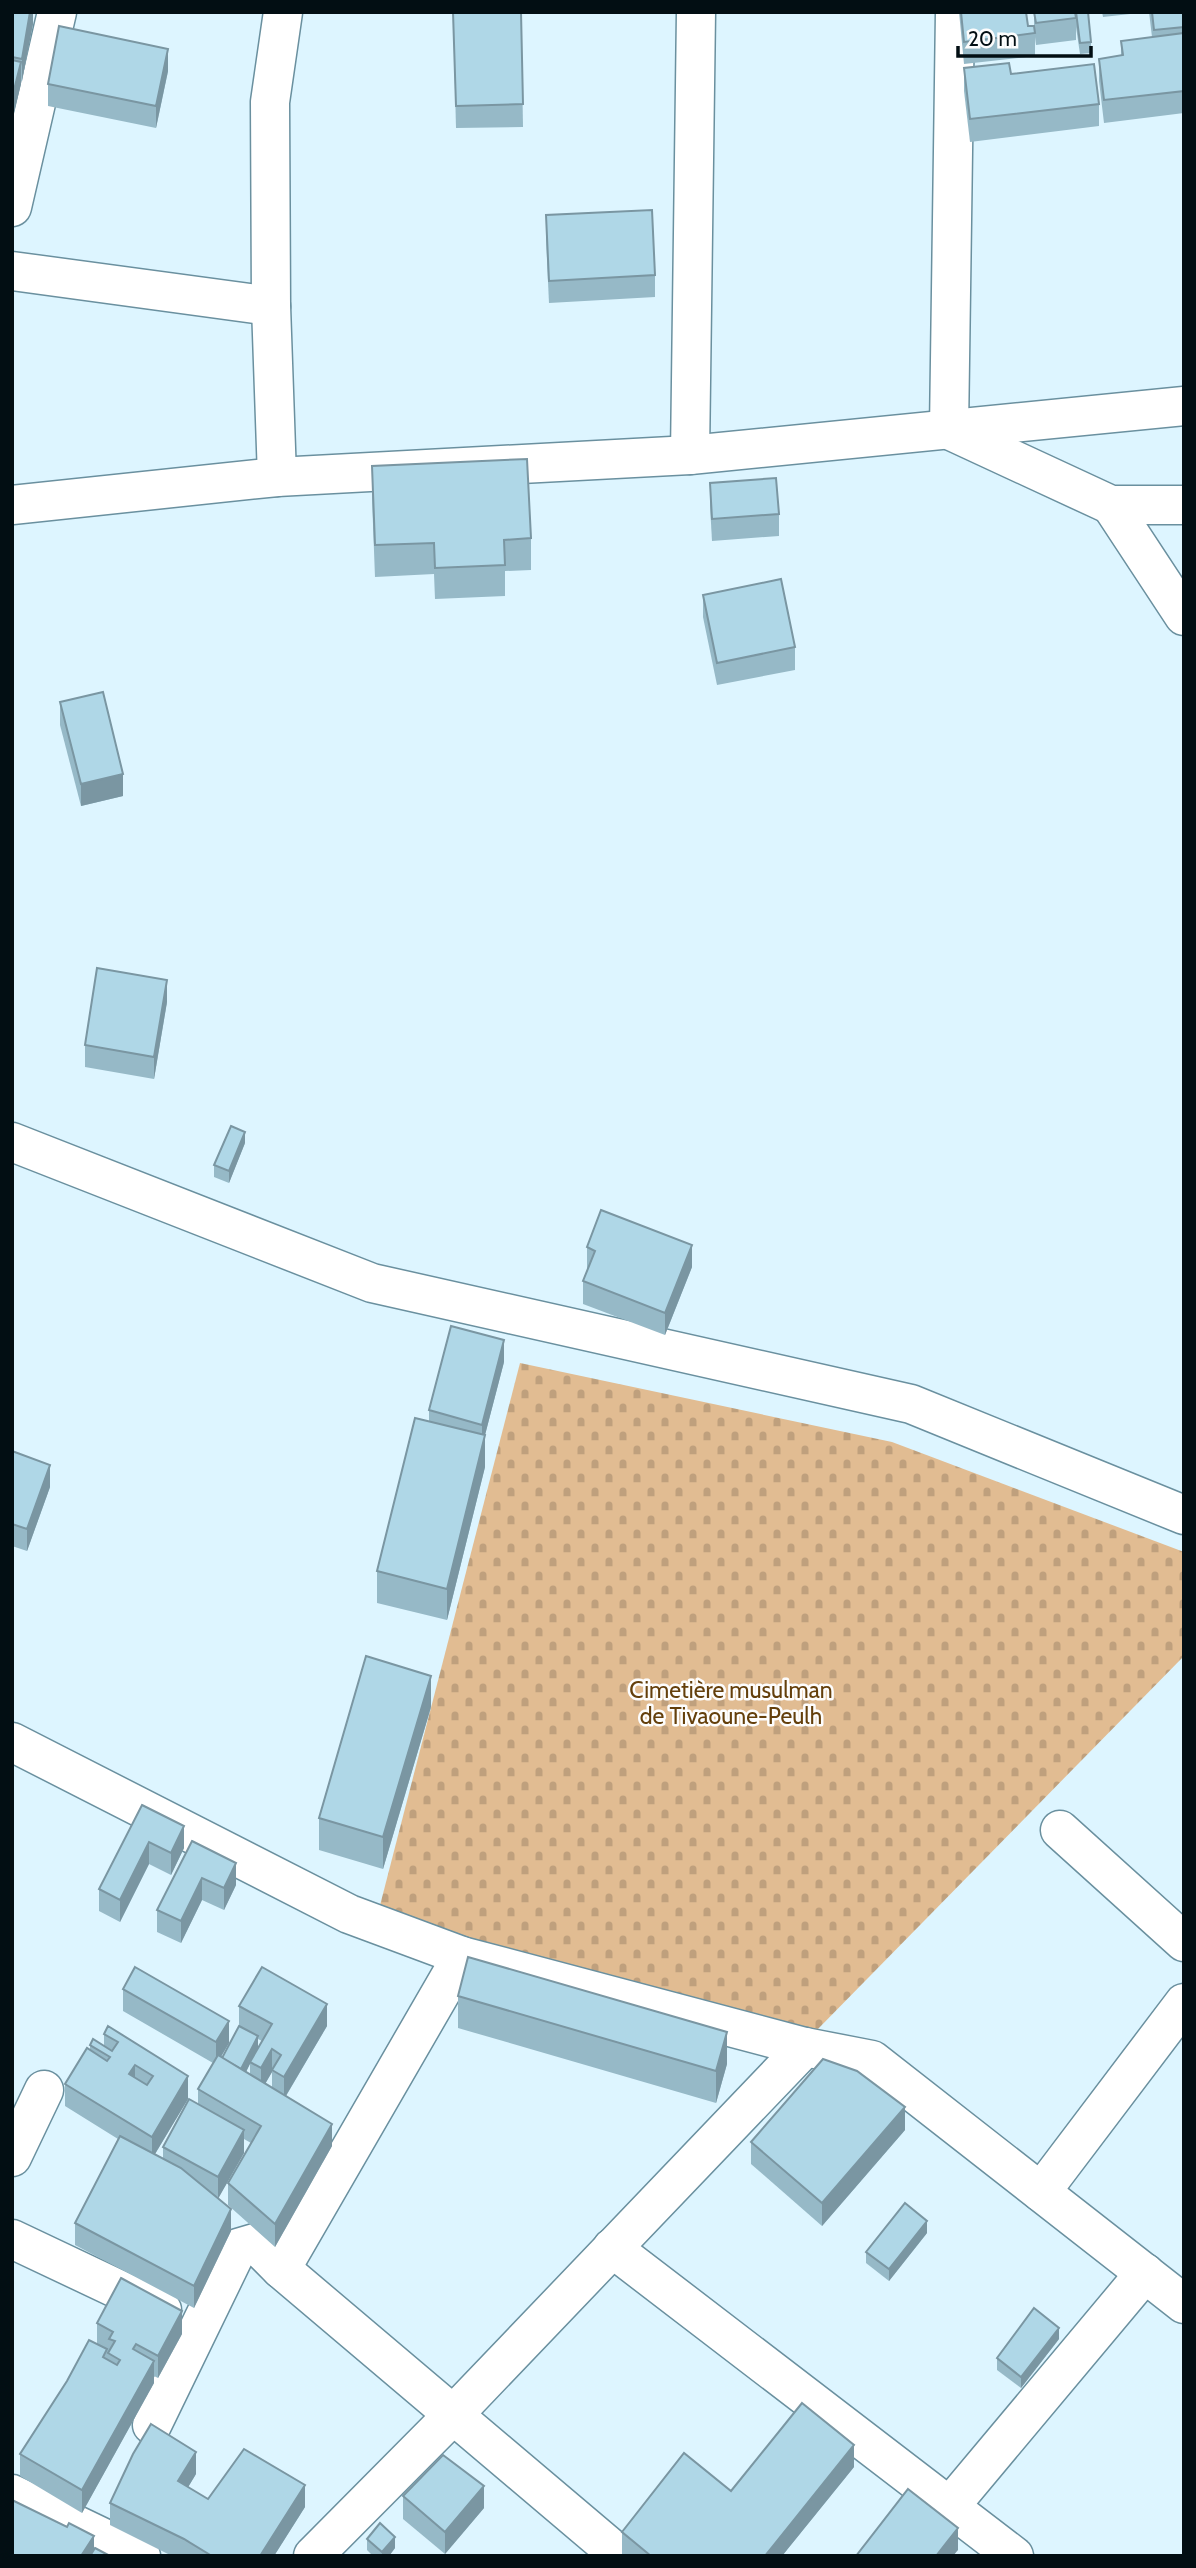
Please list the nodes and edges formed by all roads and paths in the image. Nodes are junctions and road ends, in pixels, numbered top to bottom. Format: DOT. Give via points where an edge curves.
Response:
graph roads {
  1 [pos="57,12"];
  2 [pos="284,12"];
  3 [pos="696,12"];
  4 [pos="955,12"];
  5 [pos="12,207"];
  6 [pos="12,271"];
  7 [pos="271,306"];
  8 [pos="1184,406"];
  9 [pos="949,430"];
  10 [pos="690,455"];
  11 [pos="277,477"];
  12 [pos="12,505"];
  13 [pos="1111,505"];
  14 [pos="1184,505"];
  15 [pos="1184,616"];
  16 [pos="13,1140"];
  17 [pos="1184,1515"];
  18 [pos="12,1742"];
  19 [pos="1060,1830"];
  20 [pos="1184,1942"];
  21 [pos="462,1956"];
  22 [pos="1184,2003"];
  23 [pos="805,2046"];
  24 [pos="44,2090"];
  25 [pos="12,2157"];
  26 [pos="1041,2192"];
  27 [pos="12,2239"];
  28 [pos="612,2248"];
  29 [pos="281,2269"];
  30 [pos="1145,2273"];
  31 [pos="1184,2304"];
  32 [pos="200,2329"];
  33 [pos="453,2415"];
  34 [pos="152,2425"];
  35 [pos="12,2494"];
  36 [pos="950,2506"];
  37 [pos="141,2556"];
  38 [pos="313,2556"];
  39 [pos="620,2556"];
  40 [pos="1014,2556"];
  1 -- 5 [label="street"];
  2 -- 7 [label="street" via="270,102"];
  3 -- 10 [label="street"];
  4 -- 9 [label="street"];
  6 -- 7 [label="street"];
  7 -- 11 [label="street"];
  8 -- 9 [label="street"];
  9 -- 10 [label="street"];
  9 -- 13 [label="street"];
  10 -- 11 [label="street"];
  11 -- 12 [label="street"];
  13 -- 14 [label="street"];
  13 -- 15 [label="street"];
  16 -- 17 [label="street" via="372,1283 911,1404"];
  18 -- 21 [label="street" via="349,1914"];
  19 -- 20 [label="street"];
  21 -- 23 [label="street"];
  21 -- 29 [label="street"];
  22 -- 26 [label="street"];
  23 -- 26 [label="street" via="872,2060"];
  23 -- 28 [label="street"];
  24 -- 25 [label="street"];
  26 -- 30 [label="street"];
  27 -- 32 [label="street"];
  28 -- 33 [label="street"];
  28 -- 36 [label="street"];
  29 -- 32 [label="street" via="255,2243 238,2248"];
  29 -- 33 [label="street"];
  30 -- 31 [label="street"];
  30 -- 36 [label="street"];
  32 -- 34 [label="street"];
  33 -- 38 [label="street"];
  33 -- 39 [label="street"];
  35 -- 37 [label="street"];
  36 -- 40 [label="street"];
}
